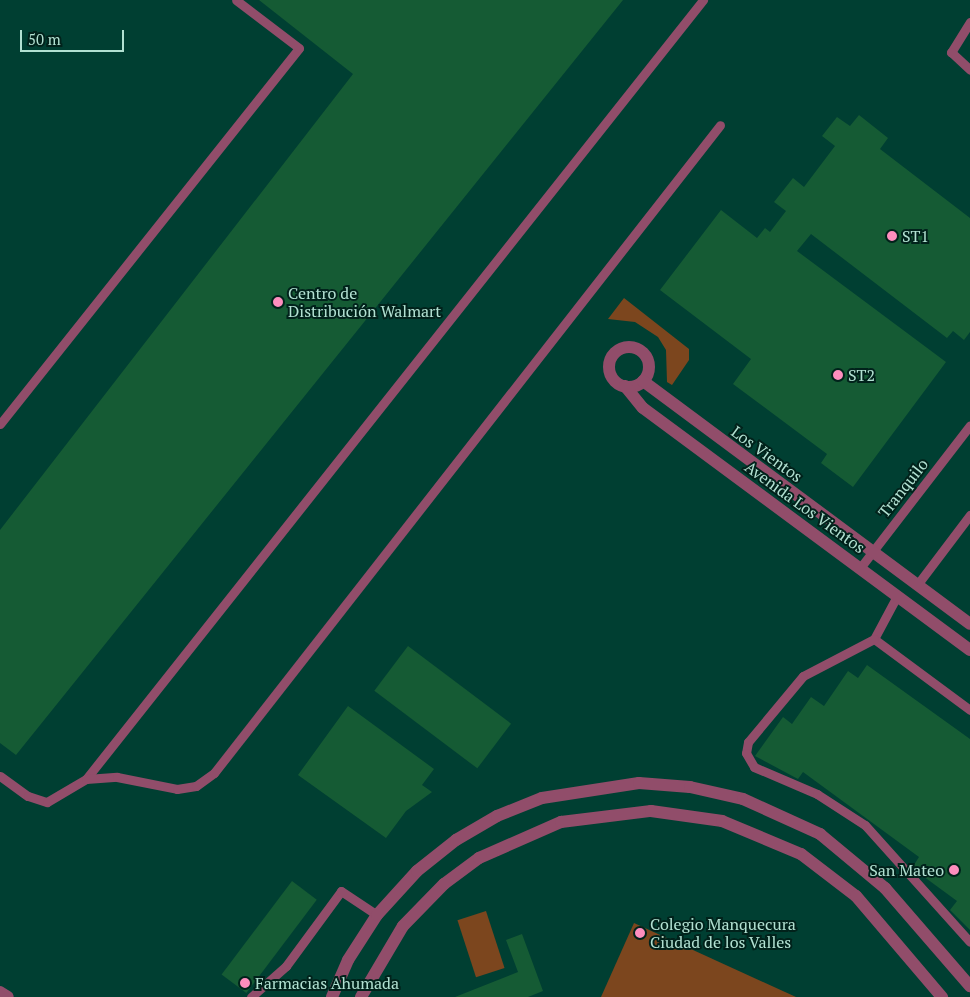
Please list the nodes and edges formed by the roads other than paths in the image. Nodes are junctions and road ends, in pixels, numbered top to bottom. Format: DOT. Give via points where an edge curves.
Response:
graph roads {
  1 [pos="236,0"];
  2 [pos="703,0"];
  3 [pos="970,22"];
  4 [pos="970,70"];
  5 [pos="720,125"];
  6 [pos="643,381"];
  7 [pos="624,386"];
  8 [pos="0,424"];
  9 [pos="970,426"];
  10 [pos="970,515"];
  11 [pos="873,552"];
  12 [pos="860,568"];
  13 [pos="918,585"];
  14 [pos="897,596"];
  15 [pos="970,624"];
  16 [pos="874,639"];
  17 [pos="970,650"];
  18 [pos="970,710"];
  19 [pos="0,776"];
  20 [pos="86,779"];
  21 [pos="377,915"];
  22 [pos="970,942"];
  23 [pos="970,986"];
  24 [pos="0,992"];
  25 [pos="8,997"];
  26 [pos="251,997"];
  27 [pos="332,997"];
  28 [pos="361,997"];
  29 [pos="942,997"];
  1 -- 8 [label="lane" via="298,48"];
  2 -- 20 [label="lane"];
  3 -- 4 [label="lane" via="951,52"];
  5 -- 20 [label="lane" via="214,773 196,786 177,789 117,777"];
  6 -- 7 [label="street"];
  6 -- 7 [label="street, Avenida Los Vientos" via="649,368 644,354 631,347 622,348 614,354 609,368 616,382"];
  6 -- 11 [label="street, Los Vientos"];
  7 -- 12 [label="street, Avenida Los Vientos" via="643,408"];
  9 -- 11 [label="lane, Tranquilo"];
  10 -- 13 [label="lane"];
  11 -- 12 [label="lane, Tranquilo"];
  11 -- 13 [label="street, Avenida Los Vientos"];
  12 -- 14 [label="street, Avenida Los Vientos"];
  13 -- 15 [label="street, Avenida Los Vientos"];
  14 -- 16 [label="lane"];
  14 -- 17 [label="street, Avenida Los Vientos"];
  16 -- 18 [label="lane"];
  16 -- 22 [label="lane" via="803,676 748,742 747,758 754,767 818,794 865,825"];
  19 -- 20 [label="lane" via="28,796 46,802"];
  21 -- 23 [label="street" via="436,855 519,806 607,786 690,787 763,806 836,845 885,888"];
  21 -- 26 [label="lane" via="341,891 286,966"];
  21 -- 27 [label="street" via="348,960"];
  24 -- 25 [label="street"];
  28 -- 29 [label="street" via="403,926 444,884 479,858 561,822 651,811 722,821 801,854 856,896"];
}
